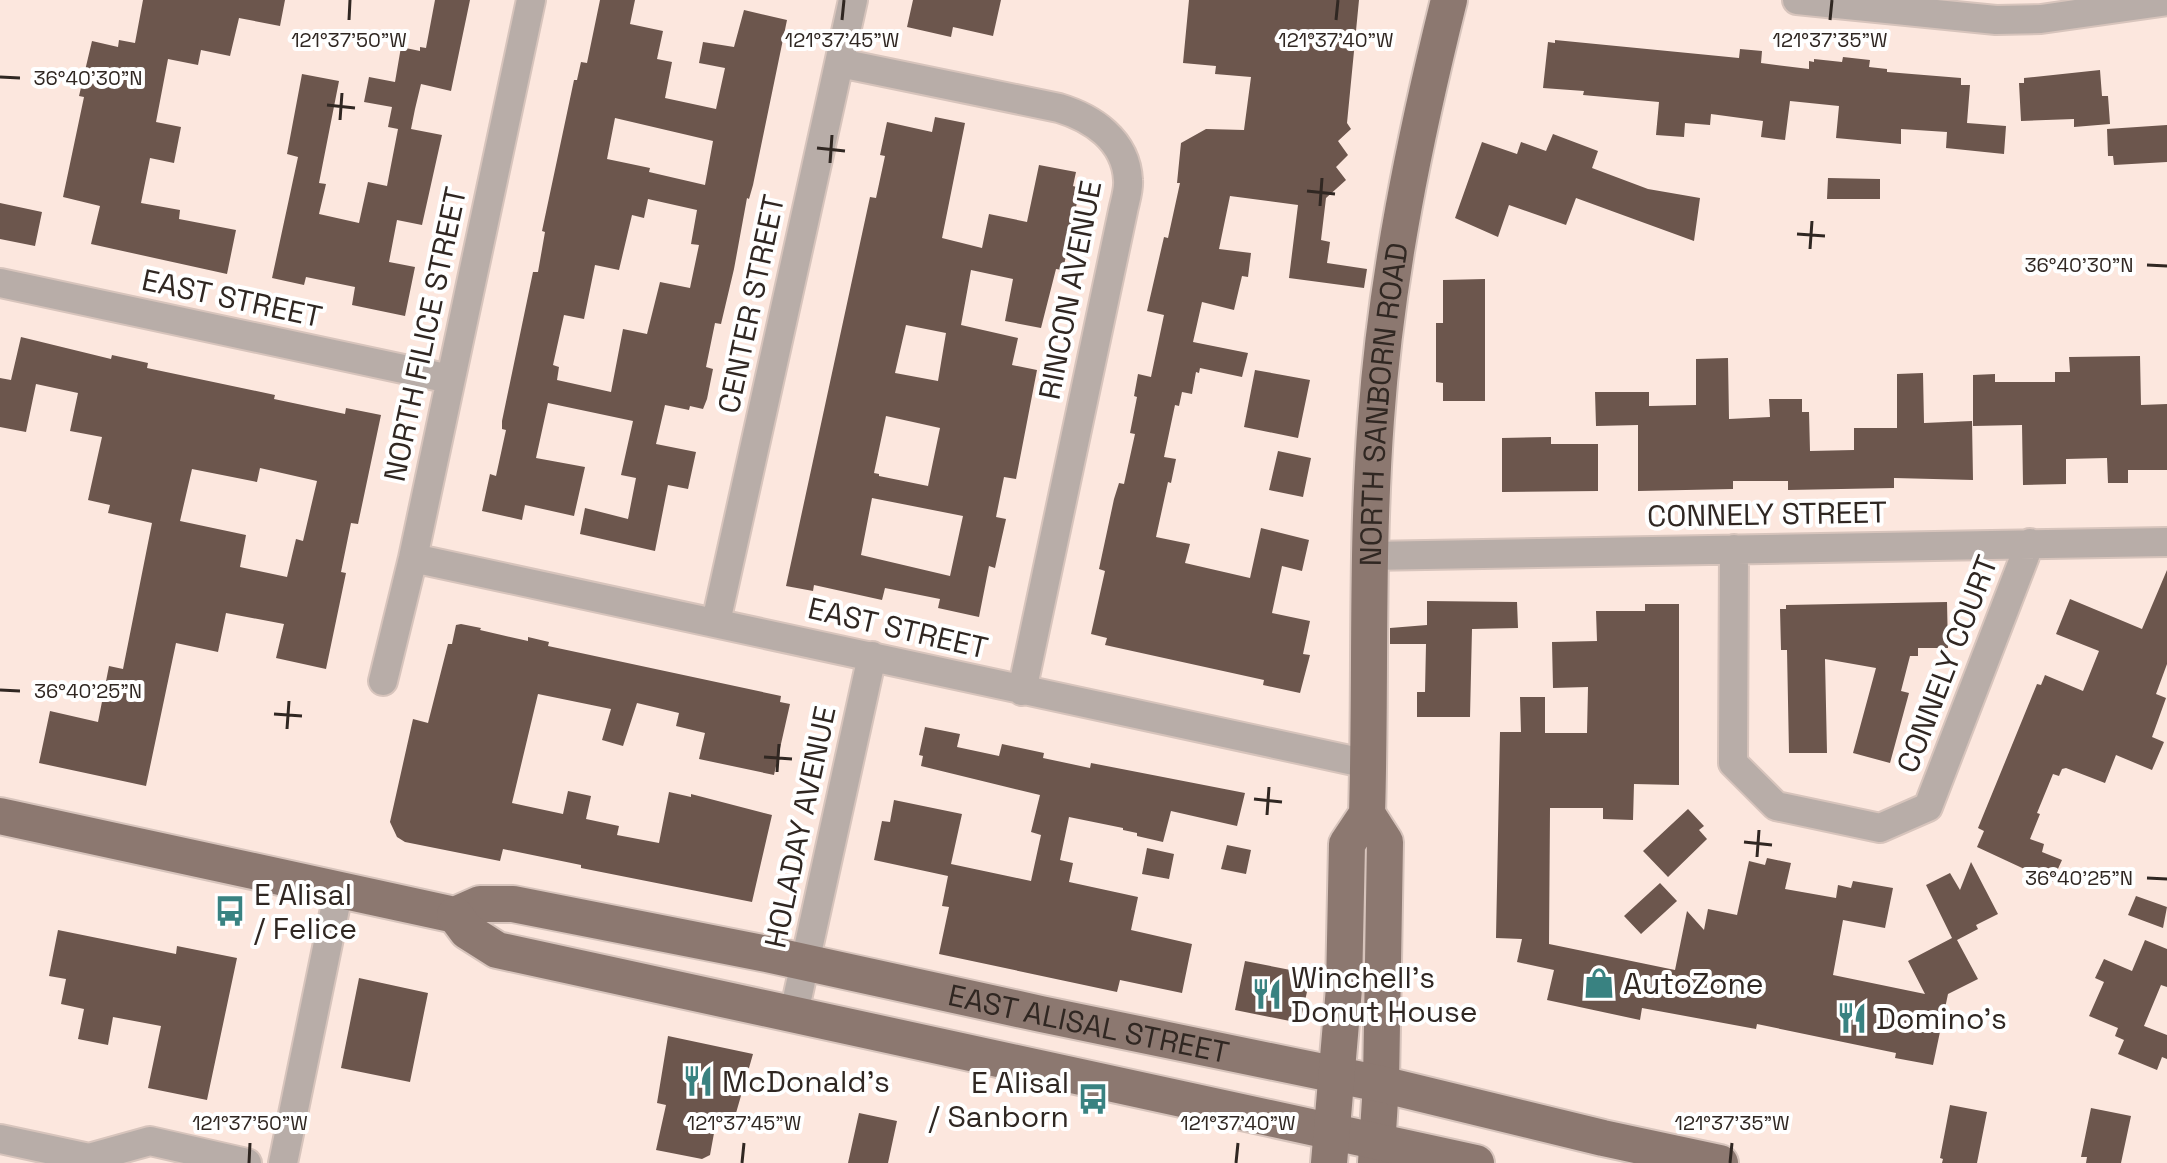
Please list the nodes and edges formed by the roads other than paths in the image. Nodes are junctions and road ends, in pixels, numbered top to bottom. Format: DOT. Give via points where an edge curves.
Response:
graph roads {
  1 [pos="531,0"];
  2 [pos="853,0"];
  3 [pos="1449,0"];
  4 [pos="1797,0"];
  5 [pos="2167,1"];
  6 [pos="2014,10"];
  7 [pos="840,63"];
  8 [pos="0,283"];
  9 [pos="450,379"];
  10 [pos="2167,542"];
  11 [pos="2030,543"];
  12 [pos="1734,549"];
  13 [pos="1368,556"];
  14 [pos="413,558"];
  15 [pos="716,622"];
  16 [pos="872,656"];
  17 [pos="383,681"];
  18 [pos="1022,691"];
  19 [pos="1368,764"];
  20 [pos="1367,814"];
  21 [pos="0,816"];
  22 [pos="339,889"];
  23 [pos="455,915"];
  24 [pos="805,962"];
  25 [pos="794,1013"];
  26 [pos="1337,1075"];
  27 [pos="1381,1084"];
  28 [pos="0,1139"];
  29 [pos="1331,1147"];
  30 [pos="1377,1152"];
  31 [pos="247,1163"];
  32 [pos="283,1163"];
  33 [pos="1476,1163"];
  34 [pos="1720,1163"];
  1 -- 9 [label="street, NORTH FILICE STREET"];
  2 -- 7 [label="street, CENTER STREET"];
  3 -- 13 [label="main road, NORTH SANBORN ROAD" via="1429,79 1386,313"];
  4 -- 6 [label="street"];
  5 -- 6 [label="street"];
  7 -- 15 [label="street, CENTER STREET"];
  7 -- 18 [label="street, RINCON AVENUE" via="1080,114 1109,136 1126,165 1123,211"];
  8 -- 9 [label="street, EAST STREET"];
  9 -- 14 [label="street, NORTH FILICE STREET"];
  10 -- 11 [label="street, CONNELY STREET"];
  11 -- 12 [label="street, CONNELY STREET"];
  11 -- 12 [label="street, CONNELY COURT" via="1928,807 1880,828 1776,806 1733,763"];
  12 -- 13 [label="street, CONNELY STREET"];
  13 -- 19 [label="main road, NORTH SANBORN ROAD"];
  14 -- 15 [label="street, EAST STREET"];
  14 -- 17 [label="street, NORTH FILICE STREET"];
  15 -- 16 [label="street, EAST STREET"];
  16 -- 18 [label="street, EAST STREET"];
  16 -- 24 [label="street, HOLADAY AVENUE"];
  18 -- 19 [label="street, EAST STREET"];
  19 -- 20 [label="main road, NORTH SANBORN ROAD"];
  20 -- 26 [label="main road, NORTH SANBORN ROAD" via="1347,844"];
  20 -- 27 [label="main road, NORTH SANBORN ROAD" via="1385,842"];
  21 -- 22 [label="main road, EAST ALISAL STREET"];
  22 -- 23 [label="main road, EAST ALISAL STREET"];
  22 -- 32 [label="street"];
  23 -- 24 [label="main road, EAST ALISAL STREET" via="480,904 513,904"];
  23 -- 25 [label="main road, EAST ALISAL STREET" via="467,931 497,950"];
  24 -- 25 [label="street, HOLADAY AVENUE"];
  24 -- 26 [label="main road, EAST ALISAL STREET"];
  25 -- 29 [label="main road, EAST ALISAL STREET"];
  26 -- 27 [label="main road, EAST ALISAL STREET"];
  26 -- 29 [label="main road, NORTH SANBORN ROAD"];
  27 -- 30 [label="main road, NORTH SANBORN ROAD"];
  27 -- 34 [label="main road, EAST ALISAL STREET"];
  28 -- 31 [label="street" via="89,1158 150,1141"];
  29 -- 30 [label="main road, EAST ALISAL STREET"];
  30 -- 33 [label="main road, EAST ALISAL STREET"];
}
